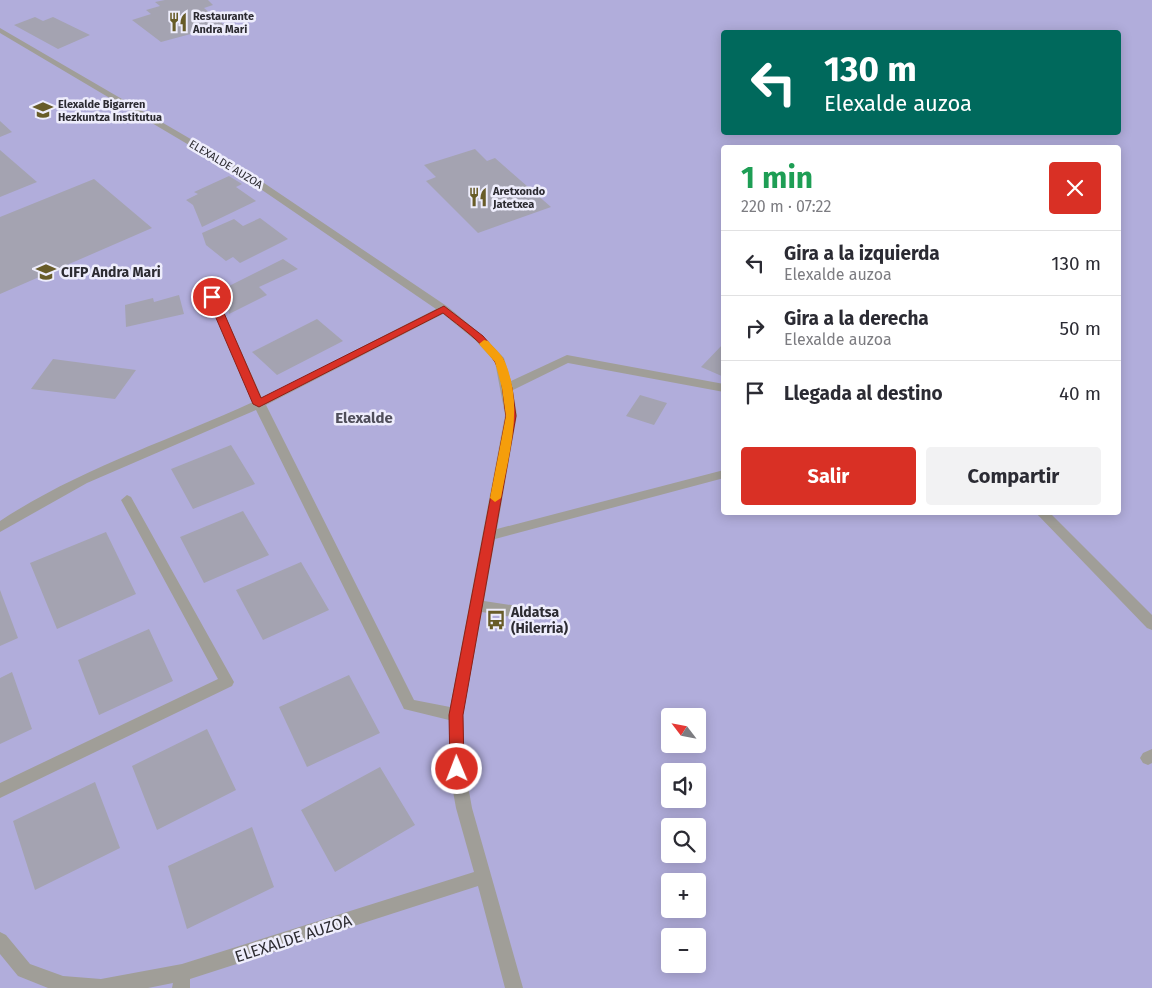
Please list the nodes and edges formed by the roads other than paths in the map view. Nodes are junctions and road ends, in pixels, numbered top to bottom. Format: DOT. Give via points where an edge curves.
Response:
graph roads {
  1 [pos="0,30"];
  2 [pos="212,297"];
  3 [pos="444,308"];
  4 [pos="721,387"];
  5 [pos="507,388"];
  6 [pos="259,404"];
  7 [pos="721,475"];
  8 [pos="127,500"];
  9 [pos="1044,515"];
  10 [pos="0,528"];
  11 [pos="488,536"];
  12 [pos="475,606"];
  13 [pos="524,613"];
  14 [pos="1152,624"];
  15 [pos="456,715"];
  16 [pos="0,791"];
  17 [pos="482,877"];
  18 [pos="0,941"];
  19 [pos="182,980"];
  20 [pos="101,988"];
  21 [pos="514,988"];
  1 -- 3 [label="street, ELEXALDE AUZOA" via="246,175"];
  2 -- 6 [label="street"];
  3 -- 5 [label="street, ELEXALDE AUZOA" via="500,361"];
  3 -- 6 [label="street"];
  4 -- 5 [label="street" via="568,359"];
  5 -- 11 [label="street, ELEXALDE AUZOA" via="511,416"];
  6 -- 10 [label="street" via="85,478"];
  6 -- 15 [label="street" via="410,705"];
  7 -- 11 [label="street"];
  8 -- 16 [label="street" via="227,682"];
  9 -- 14 [label="street"];
  11 -- 12 [label="street, ELEXALDE AUZOA"];
  12 -- 13 [label="street"];
  12 -- 15 [label="street, ELEXALDE AUZOA"];
  15 -- 17 [label="street, ELEXALDE AUZOA" via="457,769"];
  17 -- 19 [label="street, ELEXALDE AUZOA"];
  17 -- 21 [label="street, ELEXALDE AUZOA"];
  18 -- 20 [label="street, ELEXALDE AUZOA" via="24,970 63,985"];
  19 -- 20 [label="street, ELEXALDE AUZOA"];
}
